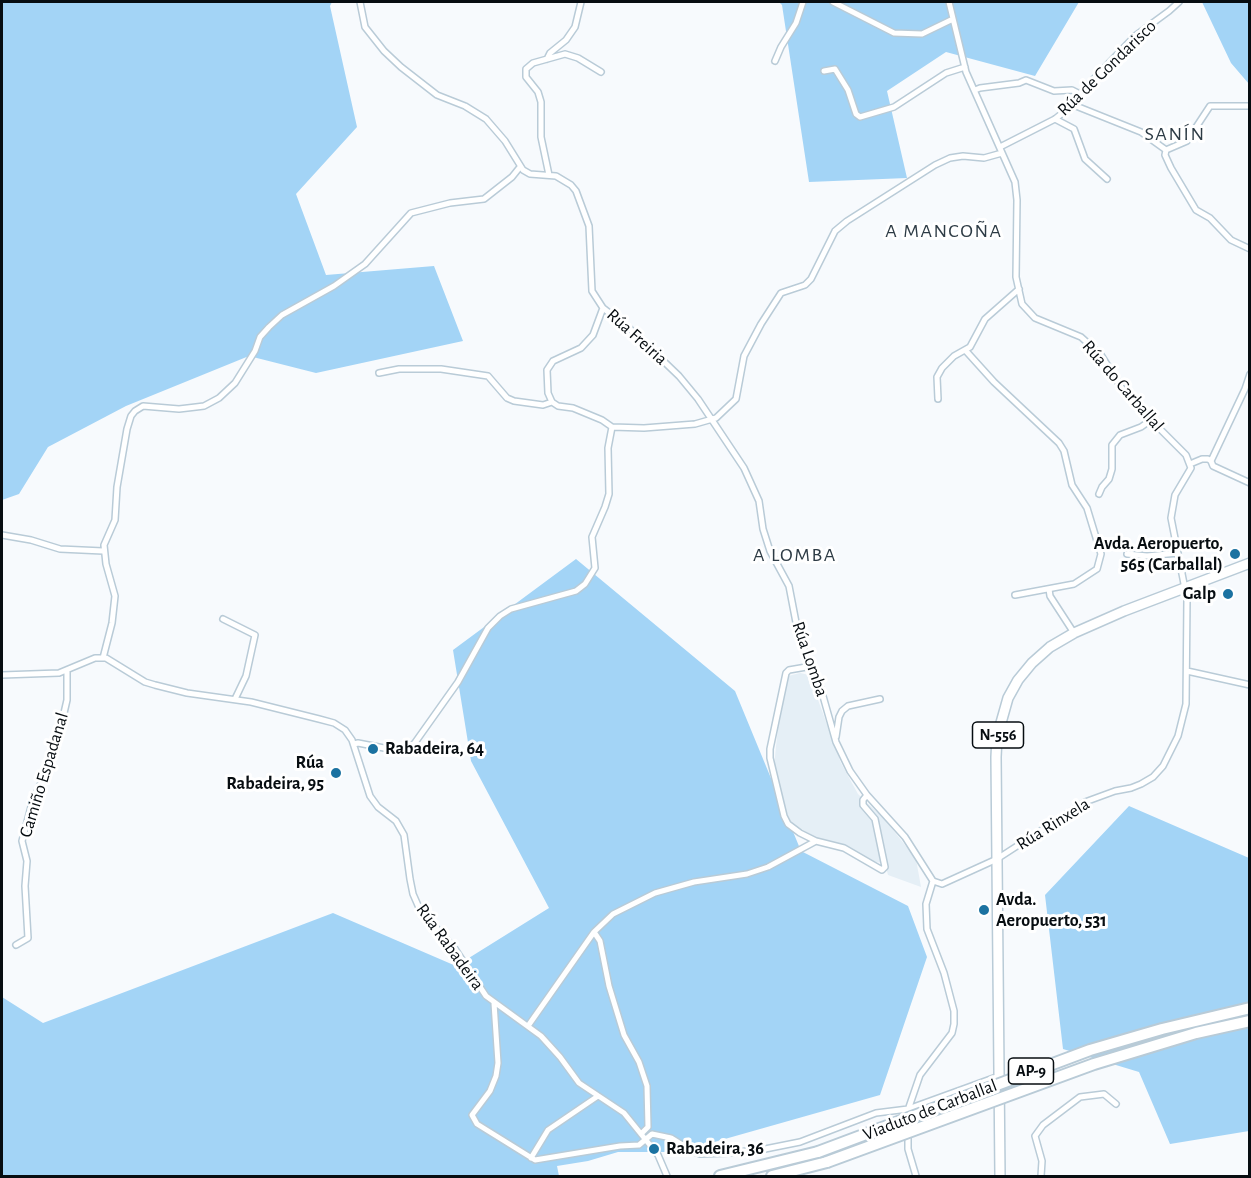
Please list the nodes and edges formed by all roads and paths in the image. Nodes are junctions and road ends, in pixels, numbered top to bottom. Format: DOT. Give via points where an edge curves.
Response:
graph roads {
  1 [pos="360,2"];
  2 [pos="580,2"];
  3 [pos="803,2"];
  4 [pos="833,2"];
  5 [pos="949,2"];
  6 [pos="1179,2"];
  7 [pos="953,19"];
  8 [pos="547,59"];
  9 [pos="775,62"];
  10 [pos="965,67"];
  11 [pos="824,71"];
  12 [pos="601,72"];
  13 [pos="975,90"];
  14 [pos="1080,94"];
  15 [pos="1071,104"];
  16 [pos="1250,106"];
  17 [pos="1055,119"];
  18 [pos="1001,150"];
  19 [pos="1166,150"];
  20 [pos="520,167"];
  21 [pos="549,175"];
  22 [pos="1107,178"];
  23 [pos="1250,249"];
  24 [pos="1019,289"];
  25 [pos="603,308"];
  26 [pos="966,351"];
  27 [pos="379,373"];
  28 [pos="1250,374"];
  29 [pos="938,399"];
  30 [pos="552,402"];
  31 [pos="712,419"];
  32 [pos="1150,420"];
  33 [pos="612,427"];
  34 [pos="1211,461"];
  35 [pos="1190,464"];
  36 [pos="1250,483"];
  37 [pos="1100,494"];
  38 [pos="2,535"];
  39 [pos="104,551"];
  40 [pos="1178,553"];
  41 [pos="1127,554"];
  42 [pos="1250,563"];
  43 [pos="1186,587"];
  44 [pos="1049,589"];
  45 [pos="1016,595"];
  46 [pos="223,619"];
  47 [pos="1074,633"];
  48 [pos="103,658"];
  49 [pos="812,666"];
  50 [pos="67,670"];
  51 [pos="1187,671"];
  52 [pos="2,675"];
  53 [pos="1250,685"];
  54 [pos="235,699"];
  55 [pos="880,699"];
  56 [pos="836,742"];
  57 [pos="354,744"];
  58 [pos="867,795"];
  59 [pos="816,841"];
  60 [pos="997,859"];
  61 [pos="935,882"];
  62 [pos="594,932"];
  63 [pos="16,945"];
  64 [pos="494,1003"];
  65 [pos="1250,1008"];
  66 [pos="1250,1021"];
  67 [pos="528,1026"];
  68 [pos="999,1076"];
  69 [pos="598,1096"];
  70 [pos="1116,1104"];
  71 [pos="908,1109"];
  72 [pos="641,1134"];
  73 [pos="645,1140"];
  74 [pos="531,1158"];
  75 [pos="666,1176"];
  76 [pos="720,1176"];
  77 [pos="772,1176"];
  78 [pos="916,1176"];
  79 [pos="1000,1176"];
  80 [pos="1041,1176"];
  1 -- 20 [label="street" via="365,27 384,51 437,95 486,119"];
  2 -- 8 [label="street" via="575,27"];
  3 -- 9 [label="street"];
  4 -- 7 [label="street" via="894,33 922,34"];
  5 -- 7 [label="street, Rúa do Carballal"];
  6 -- 14 [label="street, Rúa de Gondarisco" via="1135,36"];
  7 -- 10 [label="street, Rúa do Carballal"];
  8 -- 12 [label="street" via="570,55"];
  8 -- 21 [label="street" via="529,65 525,74 541,102 541,136"];
  10 -- 11 [label="street" via="946,73 894,107 860,117 835,69"];
  10 -- 13 [label="street, Rúa do Carballal"];
  13 -- 14 [label="street" via="1026,80 1054,91 1075,90"];
  13 -- 18 [label="street, Rúa do Carballal"];
  14 -- 15 [label="street, Rúa de Gondarisco"];
  15 -- 17 [label="street, Rúa de Gondarisco"];
  15 -- 19 [label="street" via="1141,132"];
  16 -- 19 [label="street" via="1210,106 1187,141"];
  17 -- 18 [label="street, Rúa de Gondarisco"];
  17 -- 22 [label="street" via="1074,129 1084,159"];
  18 -- 24 [label="street, Rúa do Carballal" via="1015,182"];
  18 -- 31 [label="street, Rúa de Gondarisco" via="984,158 963,156 935,165 835,231 811,279 805,285 781,292 744,356 736,399"];
  19 -- 23 [label="street" via="1171,168 1196,210 1210,218 1231,240"];
  20 -- 21 [label="street, Rúa Freiria" via="530,174"];
  20 -- 39 [label="street" via="484,199 411,213 365,264 269,327 235,383 219,398 204,406 143,406 135,411 127,429 115,520"];
  21 -- 25 [label="street, Rúa Freiria" via="571,185 582,204 592,248 591,285"];
  24 -- 26 [label="street" via="985,319"];
  24 -- 32 [label="street, Rúa do Carballal" via="1027,312 1081,337 1101,355 1123,390"];
  25 -- 30 [label="street" via="593,334 581,348 553,361 547,370"];
  25 -- 31 [label="street, Rúa Freiria" via="679,376"];
  26 -- 29 [label="street" via="942,368 937,377"];
  26 -- 44 [label="street" via="1059,443 1075,492 1087,508 1101,555 1097,569 1074,584"];
  27 -- 30 [label="street" via="441,369 488,376 514,401 543,405"];
  28 -- 34 [label="street"];
  30 -- 33 [label="street"];
  31 -- 33 [label="street" via="644,428"];
  31 -- 49 [label="street, Rúa Lomba" via="753,484 770,551 789,586 799,638"];
  32 -- 35 [label="street, Rúa do Carballal" via="1186,455"];
  32 -- 37 [label="street" via="1120,435 1112,445 1112,469"];
  33 -- 57 [label="street" via="608,448 609,494 592,537 595,568 585,585 500,616 488,628 458,682 414,744 384,748"];
  34 -- 35 [label="street" via="1202,459"];
  34 -- 36 [label="street" via="1213,466"];
  35 -- 40 [label="street" via="1175,495 1171,518"];
  38 -- 39 [label="street" via="60,549"];
  39 -- 48 [label="street" via="115,596"];
  40 -- 41 [label="street"];
  40 -- 43 [label="street"];
  42 -- 43 [label="main road, N-556"];
  43 -- 47 [label="main road, N-556"];
  43 -- 51 [label="street, Rúa Rinxela"];
  44 -- 45 [label="street"];
  44 -- 47 [label="street"];
  46 -- 54 [label="street" via="255,635 246,675"];
  47 -- 60 [label="main road, N-556" via="1032,663 1013,689 1004,710 996,757"];
  48 -- 50 [label="street"];
  48 -- 54 [label="street, Rúa Rabadeira" via="145,682 187,693"];
  49 -- 56 [label="street, Rúa Lomba"];
  49 -- 59 [label="street" via="786,673 770,758 788,824"];
  50 -- 52 [label="street"];
  50 -- 63 [label="street, Camiño Espadanal" via="67,700 55,752 32,804 22,842 27,861 28,938"];
  51 -- 53 [label="street"];
  51 -- 60 [label="street, Rúa Rinxela" via="1186,704 1178,736 1153,777 1085,802"];
  54 -- 57 [label="street, Rúa Rabadeira" via="334,723 350,734"];
  55 -- 56 [label="street" via="842,711"];
  56 -- 58 [label="street, Rúa Lomba"];
  57 -- 64 [label="street, Rúa Rabadeira" via="370,796 396,821 404,835 413,894 420,910 455,949"];
  58 -- 59 [label="street" via="863,804 875,819 885,867 882,870 844,848"];
  58 -- 61 [label="street, Rúa Lomba" via="905,837"];
  59 -- 62 [label="street" via="747,874 655,893 613,915"];
  60 -- 61 [label="street, Rúa Rinxela" via="942,884"];
  60 -- 68 [label="main road, N-556"];
  61 -- 71 [label="street" via="926,904 927,929 944,973 954,1024 952,1033 920,1075"];
  62 -- 67 [label="street"];
  62 -- 72 [label="street" via="600,941 624,1035 647,1086 648,1127"];
  64 -- 67 [label="street, Rúa Rabadeira"];
  64 -- 74 [label="street" via="496,1076 472,1115 477,1124"];
  65 -- 76 [label="highway, Viaduto de Carballal / AP-9, bridge" via="1090,1050 818,1152"];
  66 -- 77 [label="highway, Viaduto de Carballal / AP-9, bridge" via="1094,1064 827,1162"];
  67 -- 69 [label="street, Rúa Rabadeira" via="550,1046 576,1080"];
  68 -- 71 [label="street"];
  68 -- 79 [label="main road, N-556"];
  69 -- 72 [label="street, Rúa Rabadeira" via="624,1113"];
  69 -- 74 [label="street" via="548,1130"];
  70 -- 80 [label="street" via="1104,1094 1080,1097 1043,1125 1035,1136 1042,1161"];
  71 -- 73 [label="street" via="876,1113 800,1142 738,1152 700,1154 662,1134 652,1134"];
  71 -- 78 [label="street" via="908,1149"];
  72 -- 73 [label="street, Rúa Rabadeira"];
  73 -- 74 [label="street" via="639,1145"];
  73 -- 75 [label="street, Rúa Rabadeira" via="658,1155"];
}
